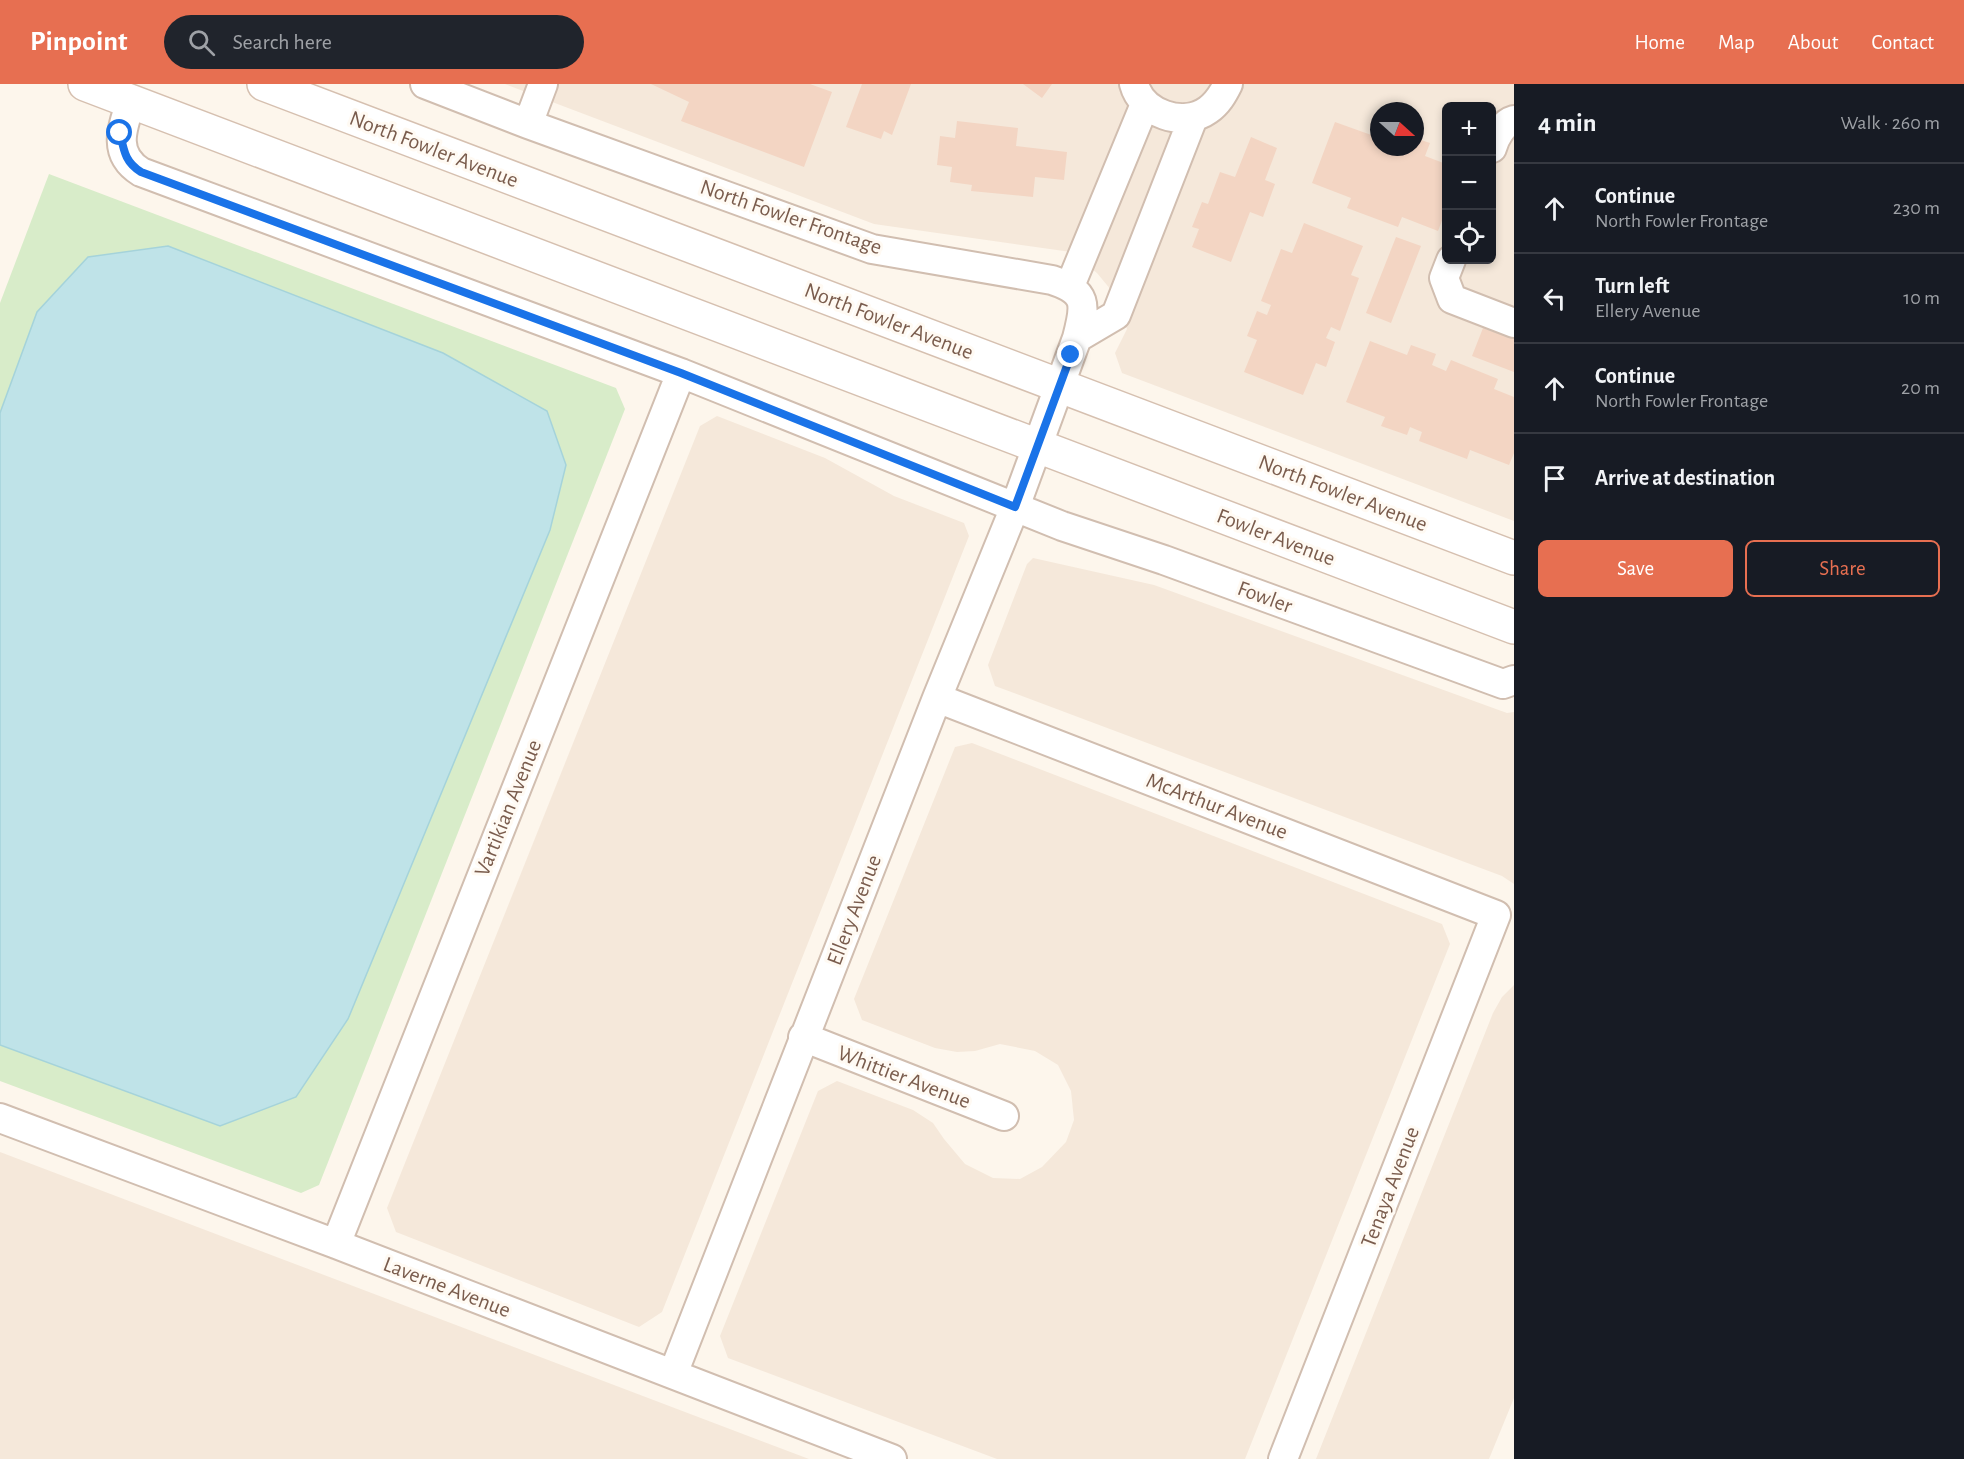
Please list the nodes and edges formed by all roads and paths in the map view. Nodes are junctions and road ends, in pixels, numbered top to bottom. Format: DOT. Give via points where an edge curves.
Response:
graph roads {
  1 [pos="85,84"];
  2 [pos="264,84"];
  3 [pos="425,84"];
  4 [pos="543,84"];
  5 [pos="1228,84"];
  6 [pos="1140,94"];
  7 [pos="131,102"];
  8 [pos="1193,118"];
  9 [pos="1514,120"];
  10 [pos="528,124"];
  11 [pos="1496,136"];
  12 [pos="1449,264"];
  13 [pos="1070,286"];
  14 [pos="1514,323"];
  15 [pos="1077,338"];
  16 [pos="681,373"];
  17 [pos="1060,386"];
  18 [pos="1038,446"];
  19 [pos="1015,507"];
  20 [pos="1514,558"];
  21 [pos="1514,627"];
  22 [pos="1514,680"];
  23 [pos="937,698"];
  24 [pos="1496,915"];
  25 [pos="803,1037"];
  26 [pos="1004,1116"];
  27 [pos="0,1118"];
  28 [pos="336,1244"];
  29 [pos="673,1374"];
  30 [pos="892,1459"];
  31 [pos="1283,1459"];
  1 -- 7 [label="main road"];
  2 -- 17 [label="main road, North Fowler Avenue"];
  3 -- 10 [label="street, North Fowler Frontage"];
  4 -- 10 [label="street"];
  5 -- 8 [label="street" via="1221,99"];
  6 -- 8 [label="street" via="1159,113"];
  6 -- 13 [label="street"];
  7 -- 16 [label="street" via="120,133 131,166 141,172"];
  7 -- 18 [label="main road"];
  8 -- 15 [label="street" via="1116,315"];
  9 -- 11 [label="street"];
  10 -- 13 [label="street, North Fowler Frontage" via="872,249"];
  12 -- 14 [label="street" via="1444,278 1452,299"];
  13 -- 15 [label="street" via="1082,299 1083,316"];
  15 -- 17 [label="street"];
  16 -- 19 [label="street"];
  16 -- 28 [label="street, Vartikian Avenue"];
  17 -- 18 [label="street"];
  17 -- 20 [label="main road, North Fowler Avenue"];
  18 -- 19 [label="street, Ellery Avenue"];
  18 -- 21 [label="main road, Fowler Avenue"];
  19 -- 22 [label="street, Fowler" via="1503,684"];
  19 -- 23 [label="street, Ellery Avenue"];
  23 -- 24 [label="street, McArthur Avenue"];
  23 -- 25 [label="street, Ellery Avenue"];
  24 -- 31 [label="street, Tenaya Avenue"];
  25 -- 26 [label="street, Whittier Avenue"];
  25 -- 29 [label="street, Ellery Avenue"];
  27 -- 28 [label="street, Laverne Avenue"];
  28 -- 29 [label="street, Laverne Avenue"];
  29 -- 30 [label="street, Laverne Avenue"];
}
